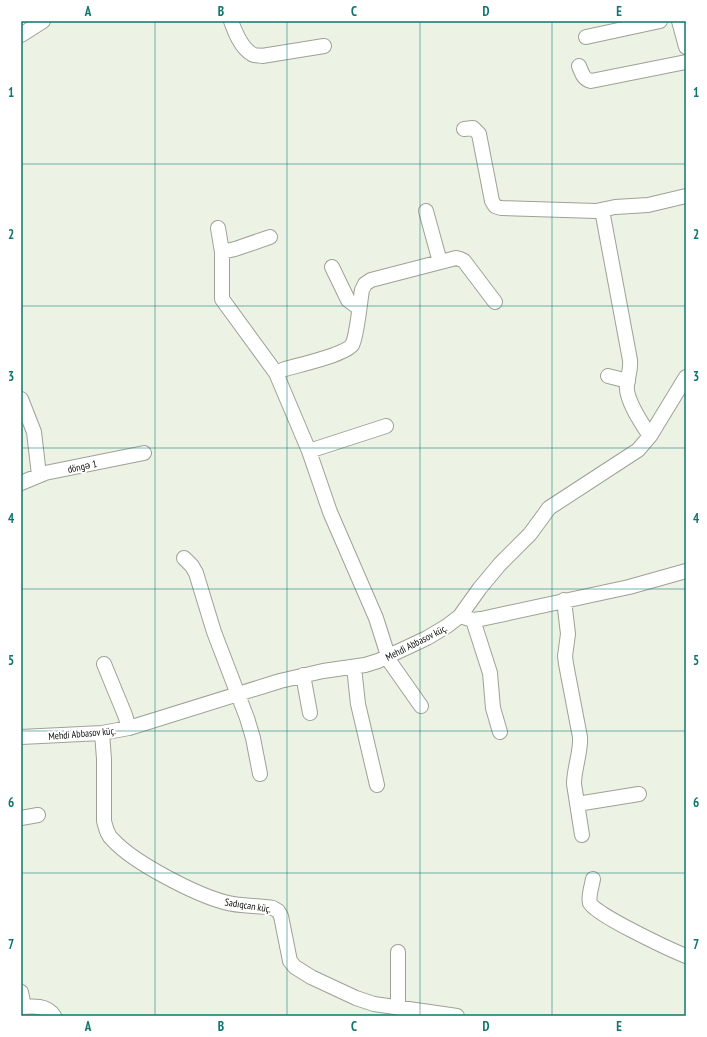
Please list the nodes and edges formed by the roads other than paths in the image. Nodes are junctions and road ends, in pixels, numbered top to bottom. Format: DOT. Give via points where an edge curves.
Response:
graph roads {
  1 [pos="43,21"];
  2 [pos="231,21"];
  3 [pos="660,21"];
  4 [pos="679,21"];
  5 [pos="21,35"];
  6 [pos="586,37"];
  7 [pos="324,46"];
  8 [pos="686,47"];
  9 [pos="686,62"];
  10 [pos="579,66"];
  11 [pos="464,129"];
  12 [pos="686,196"];
  13 [pos="602,210"];
  14 [pos="426,211"];
  15 [pos="218,228"];
  16 [pos="270,237"];
  17 [pos="222,252"];
  18 [pos="440,262"];
  19 [pos="332,268"];
  20 [pos="495,302"];
  21 [pos="359,308"];
  22 [pos="276,374"];
  23 [pos="608,376"];
  24 [pos="686,377"];
  25 [pos="628,381"];
  26 [pos="21,399"];
  27 [pos="386,426"];
  28 [pos="650,436"];
  29 [pos="309,451"];
  30 [pos="144,453"];
  31 [pos="39,475"];
  32 [pos="21,483"];
  33 [pos="184,558"];
  34 [pos="686,571"];
  35 [pos="564,600"];
  36 [pos="467,618"];
  37 [pos="388,657"];
  38 [pos="104,664"];
  39 [pos="354,667"];
  40 [pos="303,675"];
  41 [pos="238,693"];
  42 [pos="421,706"];
  43 [pos="310,713"];
  44 [pos="128,728"];
  45 [pos="500,732"];
  46 [pos="102,733"];
  47 [pos="21,737"];
  48 [pos="260,774"];
  49 [pos="376,785"];
  50 [pos="639,794"];
  51 [pos="577,804"];
  52 [pos="38,815"];
  53 [pos="21,818"];
  54 [pos="582,834"];
  55 [pos="593,879"];
  56 [pos="398,952"];
  57 [pos="686,956"];
  58 [pos="21,992"];
  59 [pos="22,1007"];
  60 [pos="398,1008"];
  61 [pos="54,1016"];
  62 [pos="457,1016"];
  1 -- 5 [label="street"];
  2 -- 7 [label="street" via="235,33 252,55 262,56"];
  3 -- 6 [label="street"];
  4 -- 8 [label="street"];
  9 -- 10 [label="street" via="591,81 586,80"];
  11 -- 13 [label="street" via="473,128 479,134 495,206"];
  12 -- 13 [label="street" via="648,205"];
  13 -- 25 [label="street" via="630,360"];
  14 -- 18 [label="street"];
  15 -- 17 [label="street"];
  16 -- 17 [label="street"];
  17 -- 22 [label="street" via="222,299"];
  18 -- 20 [label="street" via="456,258 464,261"];
  18 -- 21 [label="street" via="371,280 365,284"];
  19 -- 21 [label="street" via="348,300"];
  21 -- 22 [label="street" via="355,336 351,345 342,352"];
  22 -- 29 [label="street"];
  23 -- 25 [label="street"];
  24 -- 28 [label="street, Mehdi Abbasov küç."];
  25 -- 28 [label="street" via="627,392 632,406"];
  26 -- 31 [label="street" via="34,432"];
  27 -- 29 [label="street"];
  28 -- 36 [label="street, Mehdi Abbasov küç." via="638,450 549,508 530,534 480,588"];
  29 -- 37 [label="street" via="330,512 376,618"];
  30 -- 31 [label="street, döngə 1"];
  31 -- 32 [label="street, döngə 1"];
  33 -- 41 [label="street" via="196,573 214,632"];
  34 -- 35 [label="street" via="629,587"];
  35 -- 36 [label="street"];
  35 -- 51 [label="street" via="568,634 565,656 580,744 574,775"];
  36 -- 37 [label="street, Mehdi Abbasov küç."];
  36 -- 45 [label="street" via="490,673 493,708"];
  37 -- 39 [label="street, Mehdi Abbasov küç."];
  37 -- 42 [label="street"];
  38 -- 44 [label="street"];
  39 -- 40 [label="street, Mehdi Abbasov küç."];
  39 -- 49 [label="street" via="358,704"];
  40 -- 41 [label="street, Mehdi Abbasov küç."];
  40 -- 43 [label="street"];
  41 -- 44 [label="street, Mehdi Abbasov küç."];
  41 -- 48 [label="street" via="253,738"];
  44 -- 46 [label="street, Mehdi Abbasov küç."];
  46 -- 47 [label="street, Mehdi Abbasov küç."];
  46 -- 60 [label="street, Sadıqcan küç." via="104,821 106,831 118,846 159,872 207,896 237,905 273,908 281,916 288,954 295,967 356,998"];
  50 -- 51 [label="street"];
  51 -- 54 [label="street"];
  52 -- 53 [label="street"];
  55 -- 57 [label="street" via="590,905 621,925"];
  56 -- 60 [label="street"];
  58 -- 59 [label="street"];
  59 -- 61 [label="street" via="46,1008"];
  60 -- 62 [label="street, Sadıqcan küç."];
}
